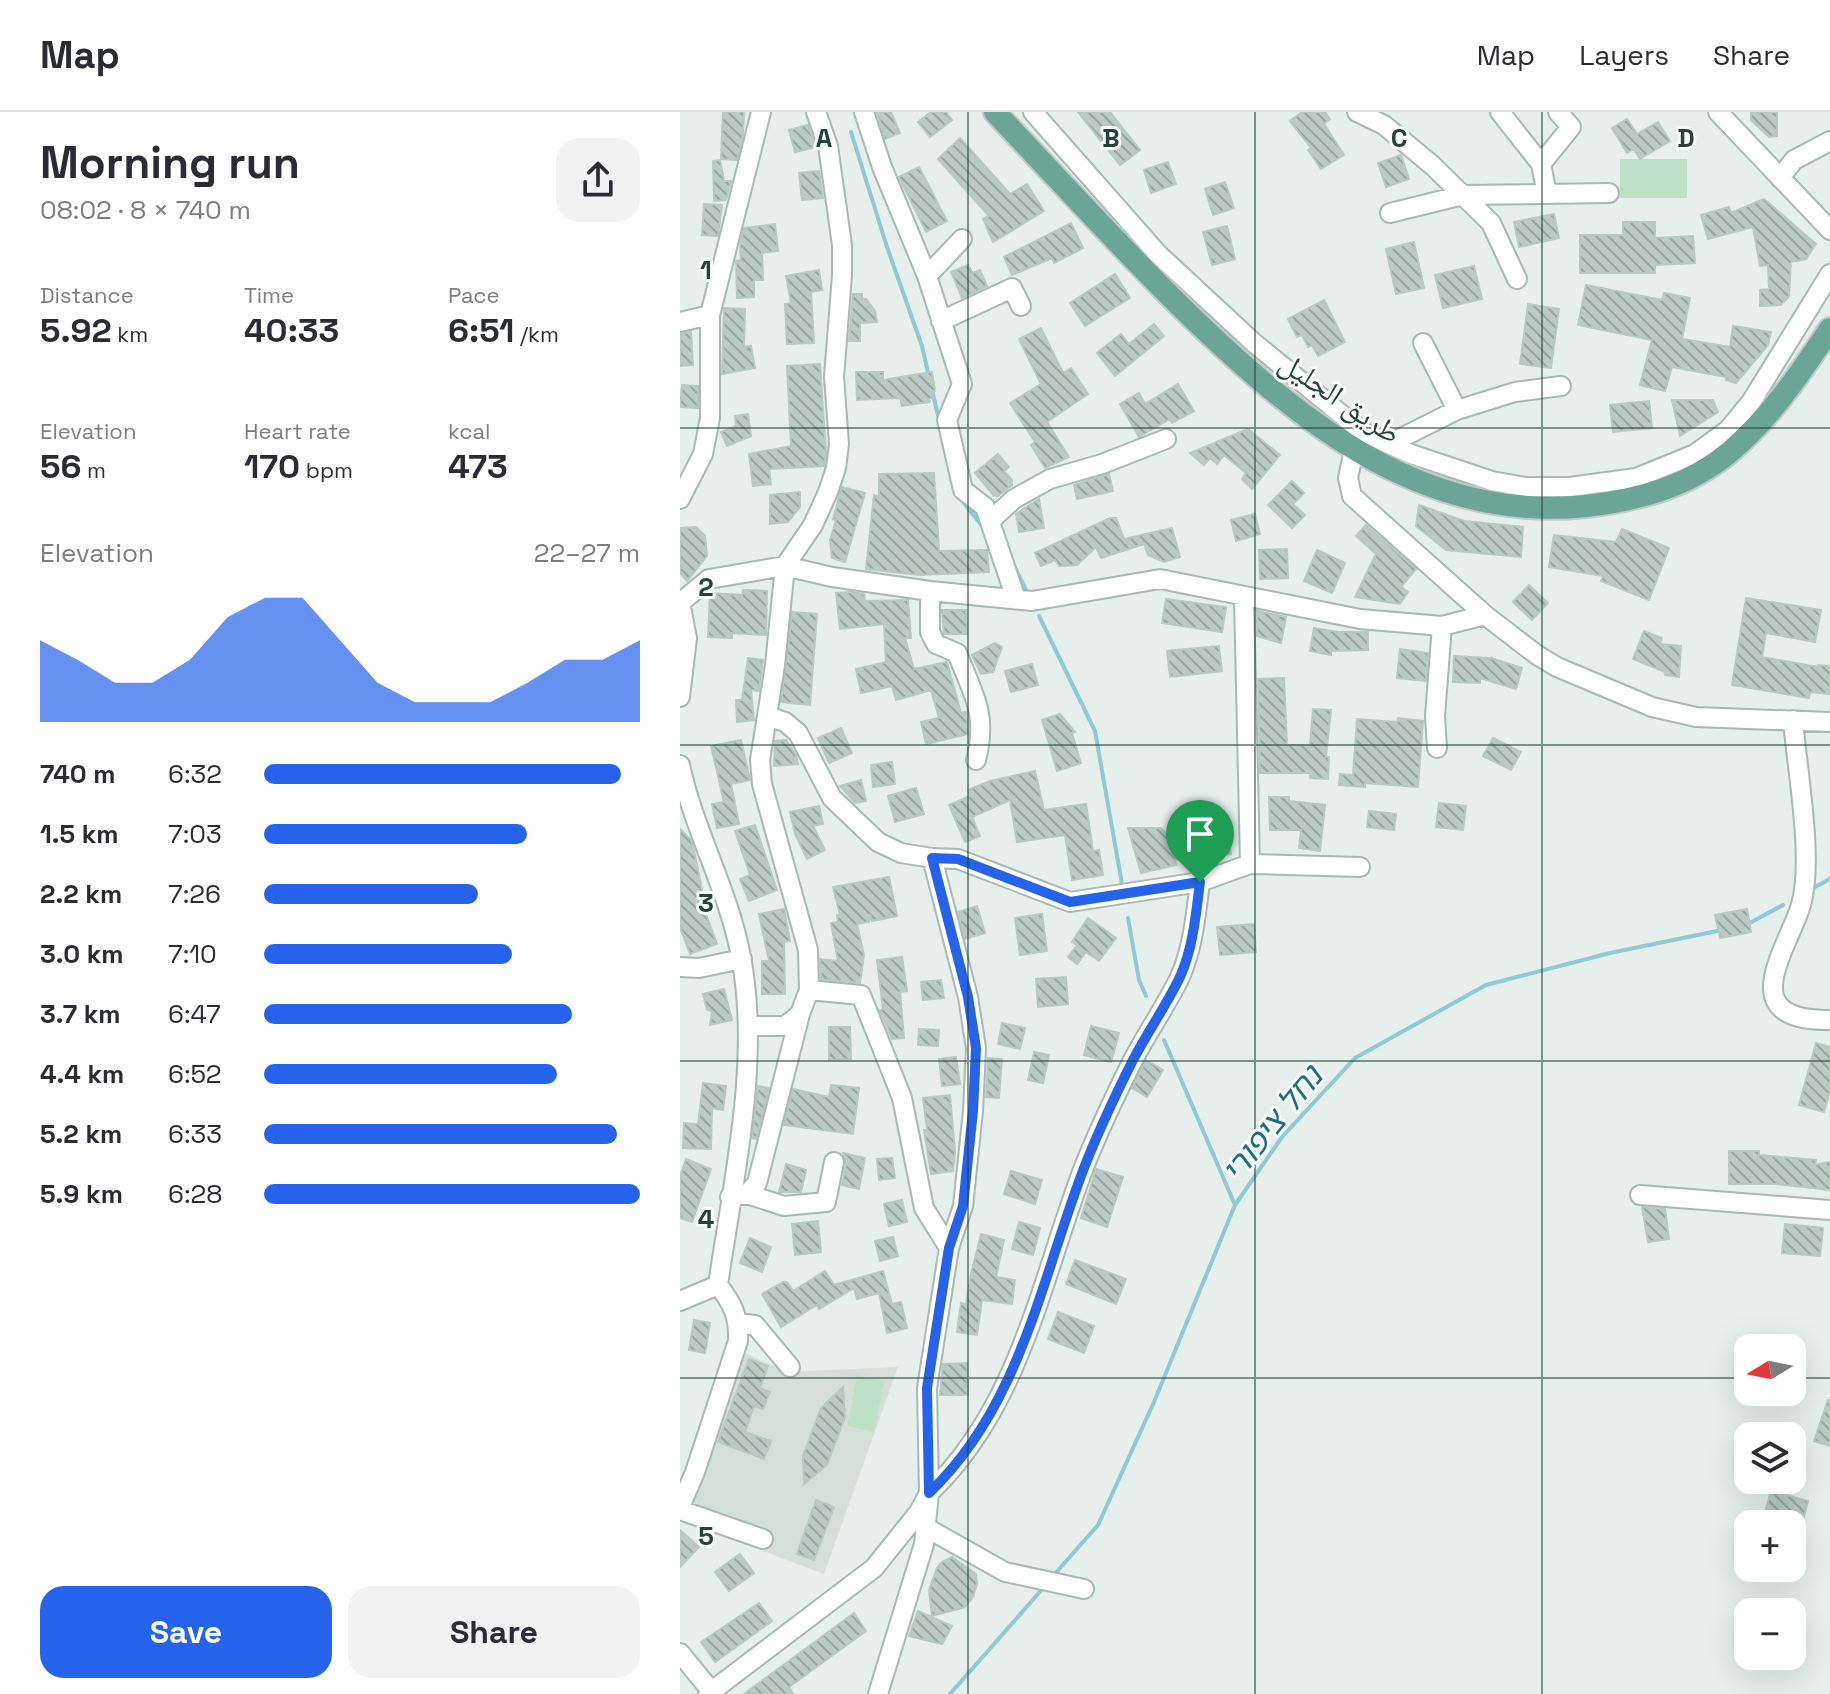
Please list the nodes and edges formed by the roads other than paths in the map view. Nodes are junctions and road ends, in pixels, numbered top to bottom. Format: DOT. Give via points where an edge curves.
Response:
graph roads {
  1 [pos="761,112"];
  2 [pos="816,112"];
  3 [pos="864,112"];
  4 [pos="995,112"];
  5 [pos="1033,112"];
  6 [pos="1357,112"];
  7 [pos="1500,112"];
  8 [pos="1558,112"];
  9 [pos="1718,112"];
  10 [pos="1830,141"];
  11 [pos="1541,164"];
  12 [pos="1780,178"];
  13 [pos="1609,193"];
  14 [pos="1547,194"];
  15 [pos="1463,195"];
  16 [pos="1390,213"];
  17 [pos="1830,230"];
  18 [pos="962,239"];
  19 [pos="1830,274"];
  20 [pos="927,276"];
  21 [pos="1517,279"];
  22 [pos="1021,306"];
  23 [pos="710,315"];
  24 [pos="941,321"];
  25 [pos="680,322"];
  26 [pos="1830,329"];
  27 [pos="1423,343"];
  28 [pos="1561,386"];
  29 [pos="1457,410"];
  30 [pos="1166,439"];
  31 [pos="1389,444"];
  32 [pos="1354,450"];
  33 [pos="680,499"];
  34 [pos="990,521"];
  35 [pos="785,566"];
  36 [pos="930,591"];
  37 [pos="1244,598"];
  38 [pos="1016,599"];
  39 [pos="680,602"];
  40 [pos="1485,615"];
  41 [pos="1442,626"];
  42 [pos="680,697"];
  43 [pos="767,716"];
  44 [pos="1793,720"];
  45 [pos="1830,722"];
  46 [pos="1437,748"];
  47 [pos="976,760"];
  48 [pos="680,765"];
  49 [pos="683,793"];
  50 [pos="932,858"];
  51 [pos="1250,864"];
  52 [pos="1360,867"];
  53 [pos="1200,882"];
  54 [pos="742,959"];
  55 [pos="680,967"];
  56 [pos="809,990"];
  57 [pos="800,1014"];
  58 [pos="1830,1020"];
  59 [pos="748,1026"];
  60 [pos="834,1162"];
  61 [pos="1640,1195"];
  62 [pos="739,1196"];
  63 [pos="1830,1210"];
  64 [pos="949,1248"];
  65 [pos="718,1285"];
  66 [pos="680,1301"];
  67 [pos="739,1323"];
  68 [pos="790,1367"];
  69 [pos="929,1493"];
  70 [pos="680,1509"];
  71 [pos="925,1527"];
  72 [pos="763,1539"];
  73 [pos="1084,1589"];
  74 [pos="680,1653"];
  75 [pos="710,1693"];
  76 [pos="878,1694"];
  1 -- 23 [label="street"];
  2 -- 35 [label="street" via="828,146 842,245 834,377 839,444 828,492"];
  3 -- 20 [label="street"];
  4 -- 32 [label="main road, طريق الجليل" via="1238,363"];
  5 -- 31 [label="street" via="1158,254 1254,343 1363,432"];
  6 -- 15 [label="street" via="1384,125"];
  7 -- 11 [label="street"];
  8 -- 11 [label="street" via="1571,127"];
  9 -- 12 [label="street"];
  10 -- 12 [label="street" via="1794,160"];
  11 -- 14 [label="street"];
  12 -- 17 [label="street"];
  13 -- 14 [label="street"];
  14 -- 15 [label="street"];
  15 -- 16 [label="street"];
  15 -- 21 [label="street" via="1491,223"];
  18 -- 20 [label="street"];
  19 -- 31 [label="street" via="1728,430 1695,454 1636,478 1525,487 1492,481"];
  20 -- 24 [label="street"];
  22 -- 24 [label="street" via="1012,288"];
  23 -- 25 [label="street"];
  23 -- 33 [label="street" via="710,418 703,454"];
  24 -- 34 [label="street" via="962,384 947,420 963,490 985,507"];
  26 -- 32 [label="main road, طريق الجليل" via="1759,424 1731,451 1699,474 1639,497 1562,508 1525,507 1449,491"];
  27 -- 29 [label="street"];
  28 -- 29 [label="street" via="1515,392"];
  29 -- 31 [label="street"];
  30 -- 34 [label="street" via="1050,479 1014,499"];
  32 -- 40 [label="street" via="1348,478 1352,496"];
  34 -- 38 [label="street"];
  35 -- 36 [label="street"];
  35 -- 39 [label="street" via="709,579"];
  35 -- 43 [label="street"];
  36 -- 38 [label="street"];
  36 -- 47 [label="street" via="930,632 936,644 957,653 982,720"];
  37 -- 38 [label="street" via="1160,579 1032,601"];
  37 -- 41 [label="street" via="1360,619"];
  37 -- 51 [label="street"];
  39 -- 42 [label="street" via="687,638"];
  40 -- 41 [label="street"];
  40 -- 44 [label="street" via="1557,667 1652,707 1696,717"];
  41 -- 46 [label="street"];
  43 -- 50 [label="street" via="798,733 832,798 878,842 901,853"];
  43 -- 56 [label="street" via="762,784 808,950"];
  44 -- 45 [label="street"];
  44 -- 58 [label="street" via="1806,875 1773,996 1794,1015"];
  48 -- 49 [label="street"];
  49 -- 54 [label="street"];
  50 -- 53 [label="street" via="958,859 1070,902"];
  50 -- 64 [label="street" via="976,1048 963,1206"];
  51 -- 52 [label="street"];
  51 -- 53 [label="street"];
  53 -- 69 [label="street" via="1181,975 1132,1063 1085,1167 1033,1321 998,1404 954,1470"];
  54 -- 55 [label="street"];
  54 -- 59 [label="street"];
  56 -- 57 [label="street"];
  56 -- 64 [label="street" via="861,995 902,1098 924,1208"];
  57 -- 59 [label="street" via="785,1026"];
  57 -- 62 [label="street" via="757,1183"];
  59 -- 62 [label="street"];
  60 -- 62 [label="street" via="826,1202 784,1206"];
  61 -- 63 [label="street"];
  62 -- 65 [label="street"];
  64 -- 69 [label="street" via="927,1388"];
  65 -- 66 [label="street"];
  65 -- 67 [label="street"];
  67 -- 68 [label="street" via="755,1325"];
  67 -- 70 [label="street" via="726,1379"];
  69 -- 71 [label="street"];
  69 -- 75 [label="street" via="874,1568"];
  70 -- 72 [label="street"];
  71 -- 73 [label="street" via="1005,1572"];
  71 -- 76 [label="street"];
  74 -- 75 [label="street"];
}
